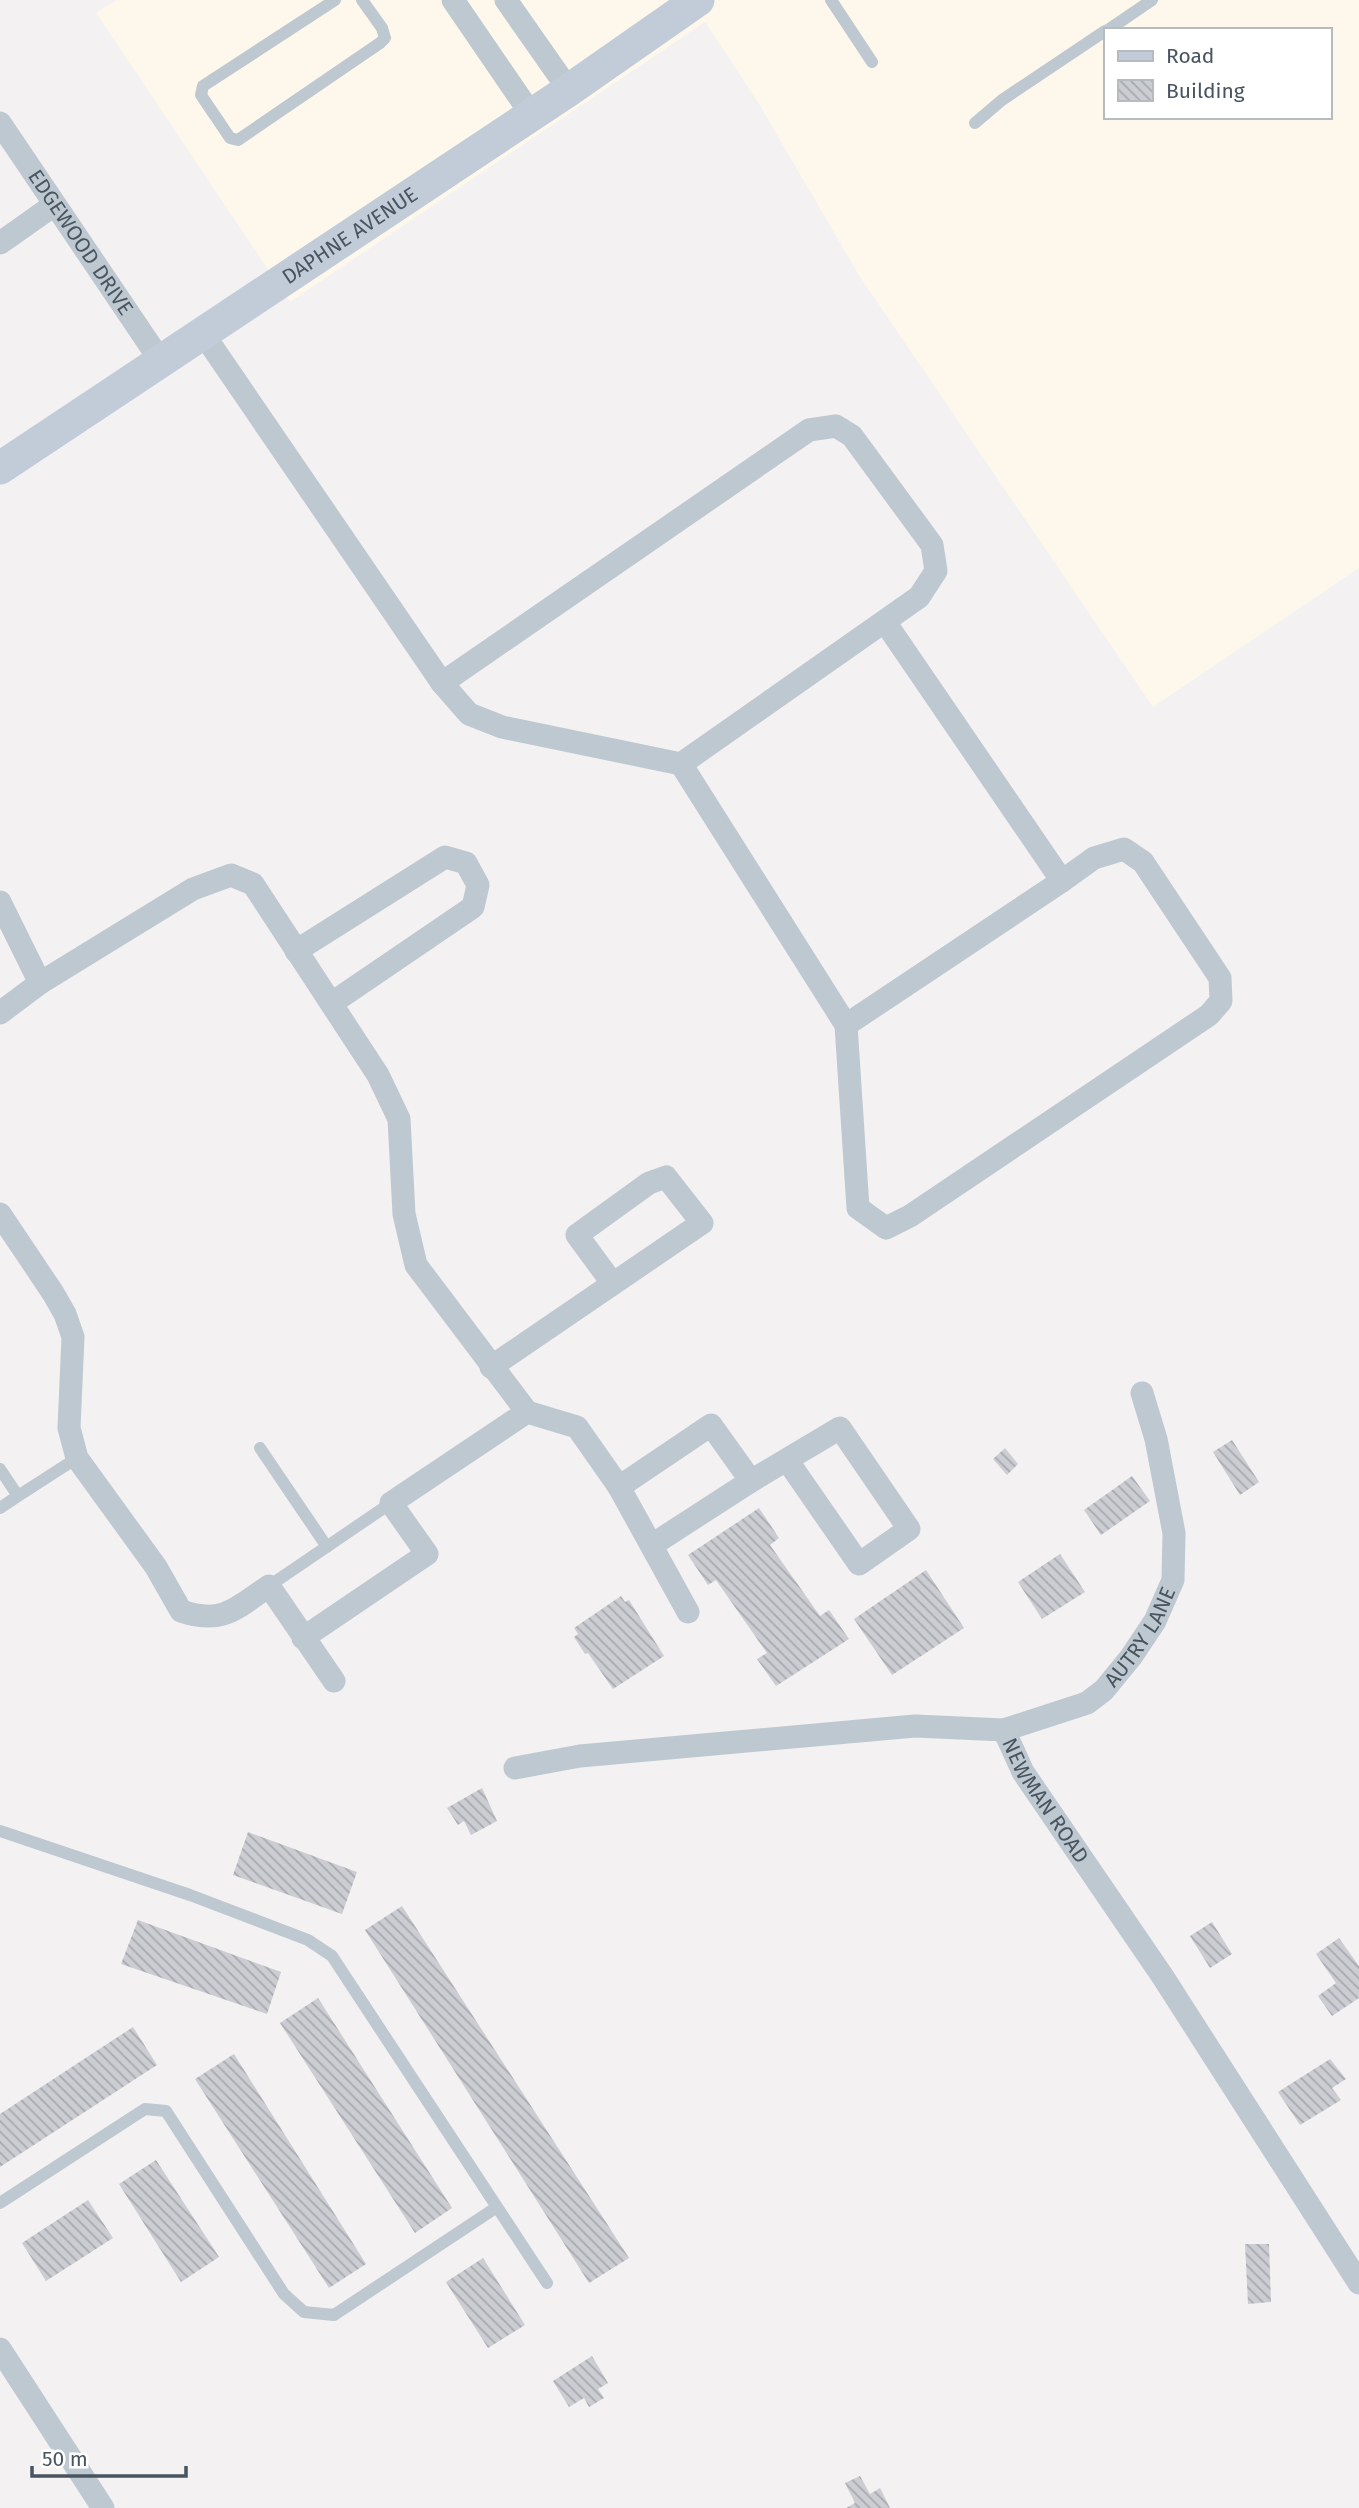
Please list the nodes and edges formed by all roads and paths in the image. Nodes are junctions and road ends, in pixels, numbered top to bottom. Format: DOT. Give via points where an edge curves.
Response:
graph roads {
  1 [pos="335,0"];
  2 [pos="362,0"];
  3 [pos="453,0"];
  4 [pos="506,0"];
  5 [pos="698,0"];
  6 [pos="831,0"];
  7 [pos="1152,0"];
  8 [pos="1111,28"];
  9 [pos="1104,33"];
  10 [pos="872,62"];
  11 [pos="569,90"];
  12 [pos="530,114"];
  13 [pos="0,123"];
  14 [pos="975,123"];
  15 [pos="54,205"];
  16 [pos="0,243"];
  17 [pos="202,332"];
  18 [pos="160,360"];
  19 [pos="0,468"];
  20 [pos="885,622"];
  21 [pos="442,683"];
  22 [pos="681,764"];
  23 [pos="1062,881"];
  24 [pos="0,902"];
  25 [pos="296,951"];
  26 [pos="40,983"];
  27 [pos="332,1003"];
  28 [pos="0,1013"];
  29 [pos="846,1025"];
  30 [pos="0,1213"];
  31 [pos="613,1284"];
  32 [pos="491,1367"];
  33 [pos="1142,1393"];
  34 [pos="527,1412"];
  35 [pos="260,1448"];
  36 [pos="77,1458"];
  37 [pos="787,1460"];
  38 [pos="0,1469"];
  39 [pos="751,1480"];
  40 [pos="619,1487"];
  41 [pos="18,1496"];
  42 [pos="391,1503"];
  43 [pos="0,1508"];
  44 [pos="652,1545"];
  45 [pos="327,1546"];
  46 [pos="269,1586"];
  47 [pos="688,1612"];
  48 [pos="303,1638"];
  49 [pos="334,1681"];
  50 [pos="1004,1730"];
  51 [pos="515,1768"];
  52 [pos="0,1831"];
  53 [pos="0,2203"];
  54 [pos="497,2207"];
  55 [pos="547,2283"];
  56 [pos="1359,2283"];
  57 [pos="0,2349"];
  58 [pos="103,2508"];
  1 -- 2 [label="lane" via="203,86 201,95 230,138 238,140 385,38"];
  3 -- 12 [label="street"];
  4 -- 11 [label="street"];
  5 -- 11 [label="street, DAPHNE AVENUE"];
  6 -- 10 [label="lane"];
  7 -- 8 [label="lane"];
  9 -- 14 [label="lane"];
  11 -- 12 [label="street, DAPHNE AVENUE"];
  12 -- 17 [label="street, DAPHNE AVENUE"];
  13 -- 15 [label="street, EDGEWOOD DRIVE"];
  15 -- 16 [label="street"];
  15 -- 18 [label="street, EDGEWOOD DRIVE"];
  17 -- 18 [label="street, DAPHNE AVENUE"];
  17 -- 21 [label="street"];
  18 -- 19 [label="street, DAPHNE AVENUE"];
  20 -- 21 [label="street" via="919,597 936,571 932,545 852,436 836,426 809,430"];
  20 -- 22 [label="street"];
  20 -- 23 [label="street"];
  21 -- 22 [label="street" via="469,715 502,727"];
  22 -- 29 [label="street"];
  23 -- 29 [label="street"];
  23 -- 29 [label="street" via="1094,858 1124,849 1143,862 1220,978 1221,1002 1197,1023 911,1216 886,1228 858,1208"];
  24 -- 26 [label="street"];
  25 -- 26 [label="street" via="253,884 231,875 193,889"];
  25 -- 27 [label="street"];
  25 -- 27 [label="street" via="445,857 466,863 478,885 473,908"];
  26 -- 28 [label="street"];
  27 -- 32 [label="street" via="378,1075 399,1119 404,1213 416,1265"];
  30 -- 36 [label="street" via="53,1293 73,1337 69,1428"];
  31 -- 31 [label="street" via="702,1223 666,1177 649,1183 577,1235"];
  31 -- 32 [label="street"];
  32 -- 34 [label="street"];
  33 -- 50 [label="street, AUTRY LANE" via="1174,1533 1173,1580 1155,1621 1104,1690 1068,1712"];
  34 -- 40 [label="street" via="577,1427"];
  34 -- 42 [label="street"];
  35 -- 45 [label="lane"];
  36 -- 41 [label="lane"];
  36 -- 46 [label="street" via="156,1567 181,1611 203,1619 225,1615"];
  37 -- 37 [label="street" via="840,1428 909,1529 859,1564"];
  37 -- 39 [label="street"];
  38 -- 41 [label="lane"];
  39 -- 40 [label="street" via="711,1425"];
  39 -- 44 [label="street"];
  40 -- 44 [label="street"];
  41 -- 43 [label="lane"];
  42 -- 45 [label="lane"];
  42 -- 48 [label="street" via="427,1554"];
  44 -- 47 [label="street"];
  45 -- 46 [label="lane"];
  46 -- 48 [label="street"];
  48 -- 49 [label="street"];
  50 -- 51 [label="street, NEWMAN ROAD" via="915,1726 580,1756"];
  50 -- 56 [label="street, NEWMAN ROAD" via="1023,1772 1163,1977"];
  52 -- 54 [label="lane" via="190,1895 308,1940 332,1956"];
  53 -- 54 [label="lane" via="145,2109 166,2111 284,2294 304,2312 334,2315"];
  54 -- 55 [label="lane"];
  57 -- 58 [label="street"];
}
